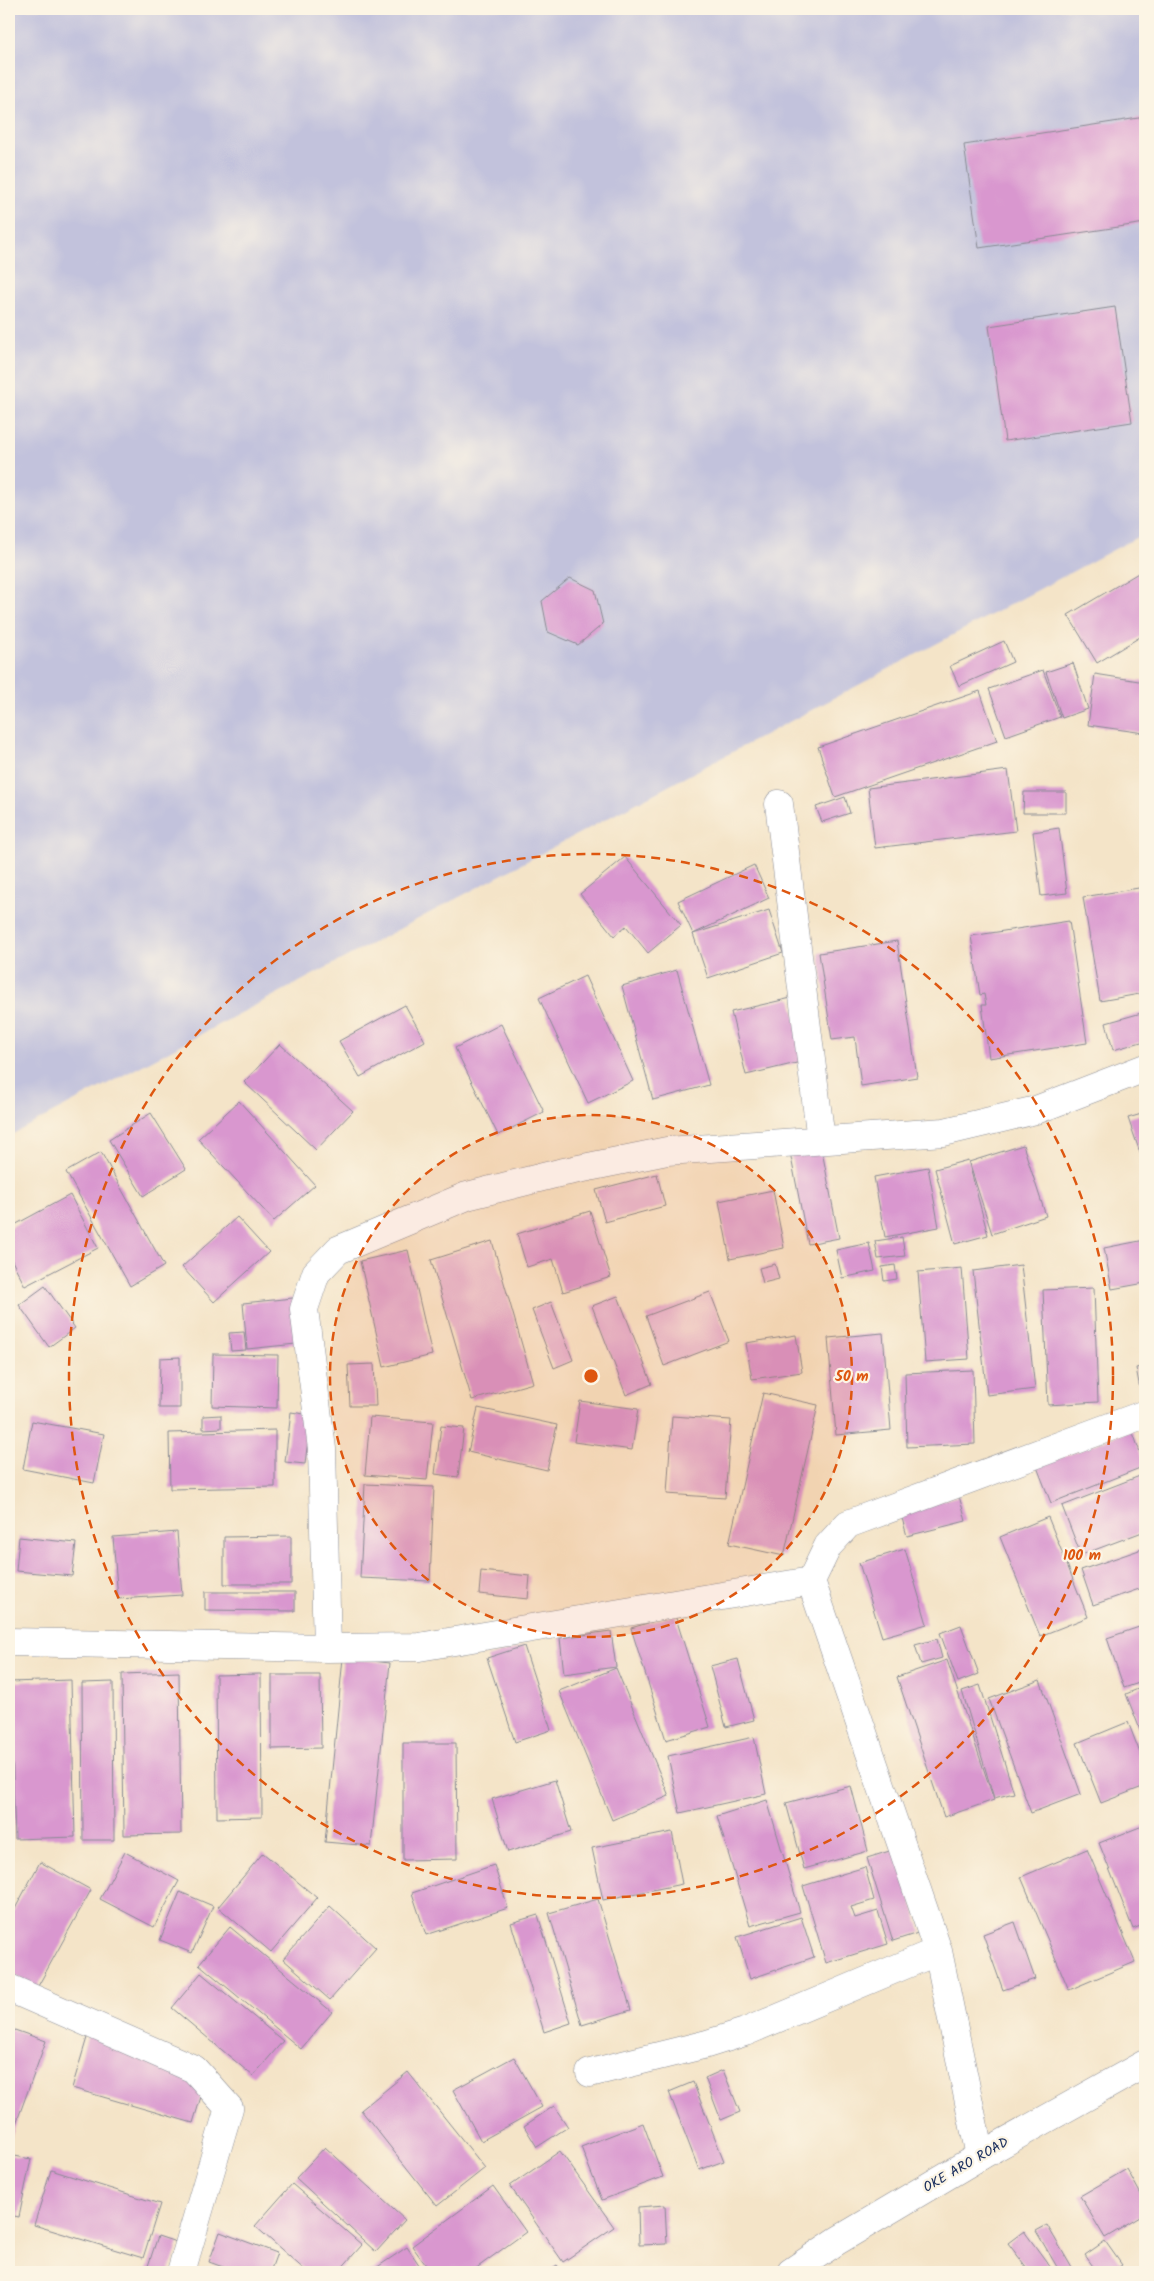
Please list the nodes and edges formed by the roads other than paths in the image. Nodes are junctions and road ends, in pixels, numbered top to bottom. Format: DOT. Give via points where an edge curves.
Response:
graph roads {
  1 [pos="779,804"];
  2 [pos="1145,1068"];
  3 [pos="821,1140"];
  4 [pos="1145,1414"];
  5 [pos="811,1581"];
  6 [pos="9,1642"];
  7 [pos="327,1648"];
  8 [pos="938,1951"];
  9 [pos="9,1988"];
  10 [pos="1145,2064"];
  11 [pos="590,2073"];
  12 [pos="980,2156"];
  13 [pos="181,2272"];
  14 [pos="791,2272"];
  1 -- 3 [label="street"];
  2 -- 3 [label="street" via="1036,1110 944,1132"];
  3 -- 7 [label="street" via="668,1151 559,1172 467,1196 338,1250 316,1272 304,1309 322,1450"];
  4 -- 5 [label="street" via="848,1524 828,1546"];
  5 -- 7 [label="street" via="419,1647"];
  5 -- 8 [label="street"];
  6 -- 7 [label="street"];
  8 -- 11 [label="street" via="745,2032"];
  8 -- 12 [label="street"];
  9 -- 13 [label="street" via="194,2069 229,2108"];
  10 -- 12 [label="street, OKE ARO ROAD"];
  12 -- 14 [label="street, OKE ARO ROAD"];
}
